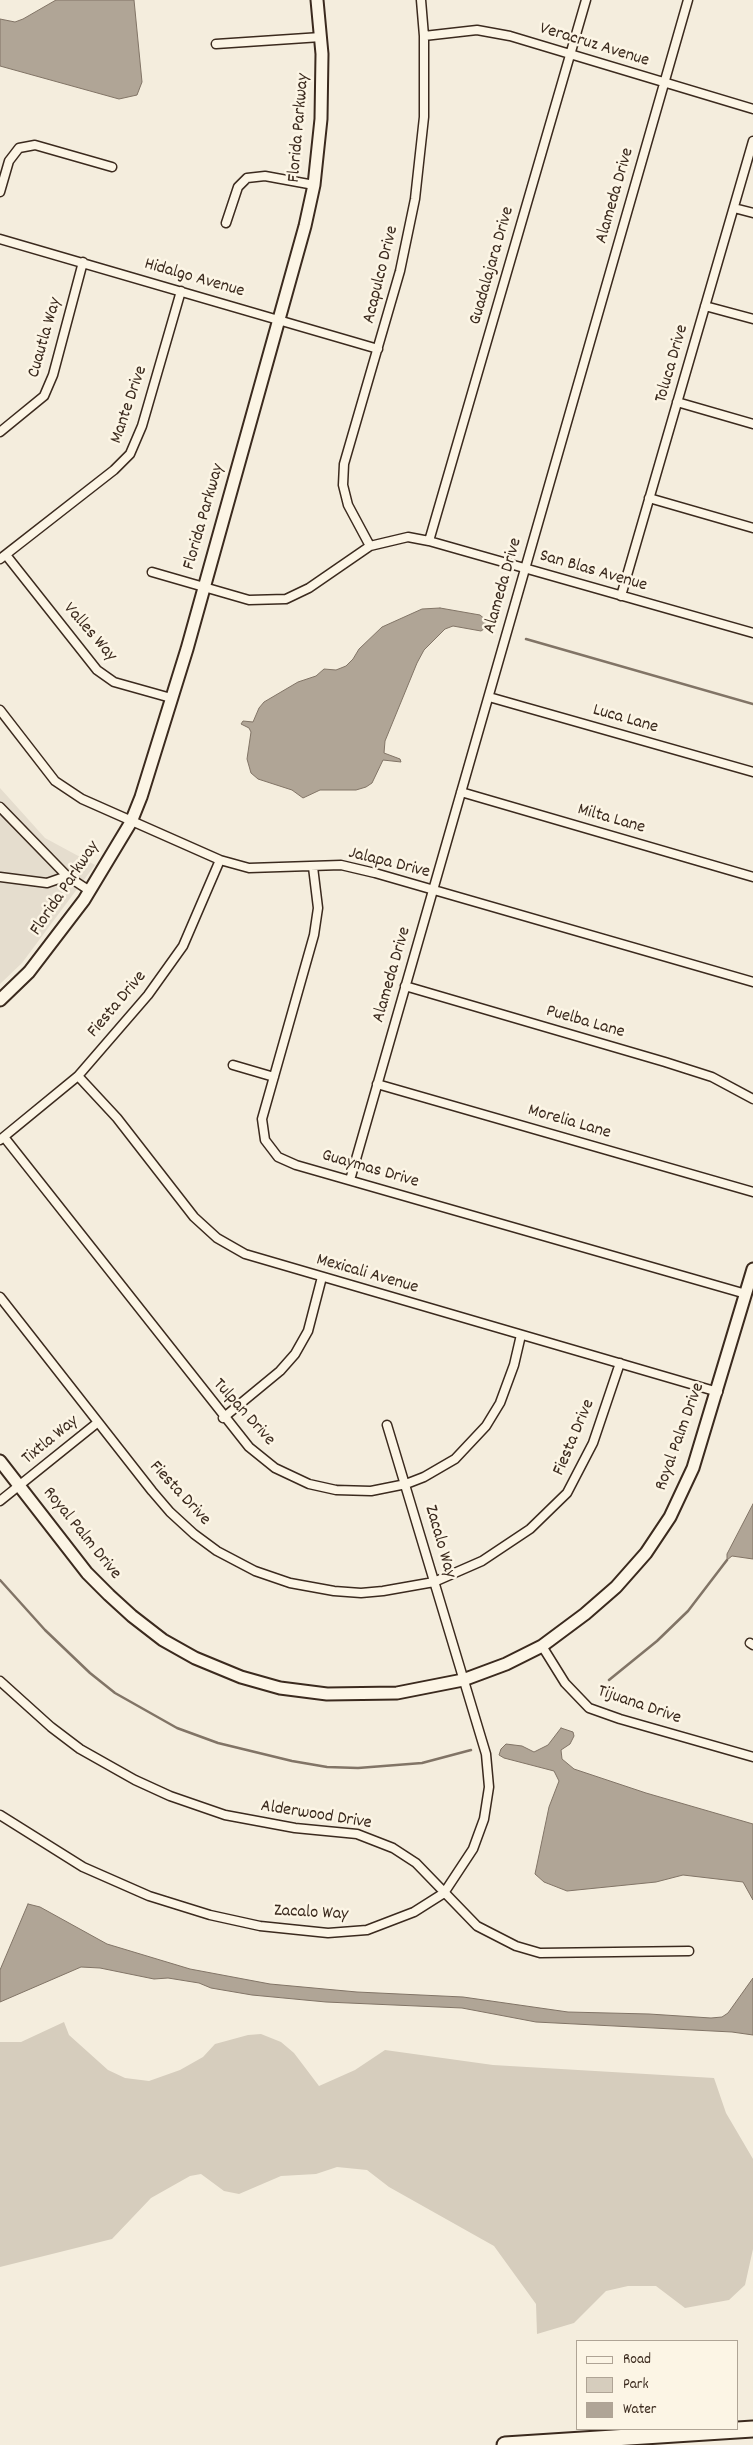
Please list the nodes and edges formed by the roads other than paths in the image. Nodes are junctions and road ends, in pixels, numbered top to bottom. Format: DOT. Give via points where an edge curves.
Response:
graph roads {
  1 [pos="317,0"];
  2 [pos="420,0"];
  3 [pos="586,0"];
  4 [pos="688,0"];
  5 [pos="424,36"];
  6 [pos="321,37"];
  7 [pos="216,44"];
  8 [pos="570,54"];
  9 [pos="665,82"];
  10 [pos="753,109"];
  11 [pos="753,141"];
  12 [pos="112,167"];
  13 [pos="314,185"];
  14 [pos="0,192"];
  15 [pos="734,208"];
  16 [pos="753,214"];
  17 [pos="226,223"];
  18 [pos="0,239"];
  19 [pos="83,262"];
  20 [pos="181,291"];
  21 [pos="705,306"];
  22 [pos="753,319"];
  23 [pos="280,320"];
  24 [pos="378,349"];
  25 [pos="677,402"];
  26 [pos="753,424"];
  27 [pos="0,432"];
  28 [pos="649,498"];
  29 [pos="753,528"];
  30 [pos="429,540"];
  31 [pos="370,546"];
  32 [pos="3,557"];
  33 [pos="525,568"];
  34 [pos="152,572"];
  35 [pos="203,587"];
  36 [pos="621,596"];
  37 [pos="753,633"];
  38 [pos="488,696"];
  39 [pos="171,698"];
  40 [pos="0,710"];
  41 [pos="753,772"];
  42 [pos="461,792"];
  43 [pos="1,810"];
  44 [pos="131,822"];
  45 [pos="220,860"];
  46 [pos="313,867"];
  47 [pos="0,876"];
  48 [pos="67,876"];
  49 [pos="753,877"];
  50 [pos="433,890"];
  51 [pos="90,891"];
  52 [pos="753,982"];
  53 [pos="405,986"];
  54 [pos="0,1000"];
  55 [pos="233,1065"];
  56 [pos="78,1076"];
  57 [pos="274,1077"];
  58 [pos="377,1084"];
  59 [pos="753,1099"];
  60 [pos="2,1139"];
  61 [pos="350,1180"];
  62 [pos="753,1192"];
  63 [pos="753,1269"];
  64 [pos="322,1277"];
  65 [pos="746,1294"];
  66 [pos="0,1297"];
  67 [pos="521,1335"];
  68 [pos="620,1363"];
  69 [pos="718,1392"];
  70 [pos="223,1418"];
  71 [pos="97,1422"];
  72 [pos="387,1425"];
  73 [pos="0,1461"];
  74 [pos="406,1484"];
  75 [pos="19,1485"];
  76 [pos="0,1501"];
  77 [pos="434,1582"];
  78 [pos="542,1646"];
  79 [pos="463,1680"];
  80 [pos="0,1681"];
  81 [pos="753,1757"];
  82 [pos="0,1815"];
  83 [pos="444,1893"];
  84 [pos="689,1951"];
  85 [pos="753,2429"];
  86 [pos="738,2430"];
  87 [pos="738,2430"];
  88 [pos="505,2445"];
  1 -- 6 [label="street, Florida Parkway"];
  2 -- 5 [label="street, Acapulco Drive"];
  3 -- 8 [label="street, Guadalajara Drive"];
  4 -- 9 [label="street, Alameda Drive"];
  5 -- 8 [label="street, Veracruz Avenue" via="477,30"];
  5 -- 24 [label="street, Acapulco Drive" via="424,117 416,199"];
  6 -- 7 [label="street"];
  6 -- 13 [label="street, Florida Parkway" via="322,119"];
  8 -- 9 [label="street, Veracruz Avenue"];
  8 -- 30 [label="street, Guadalajara Drive"];
  9 -- 10 [label="street, Veracruz Avenue"];
  9 -- 33 [label="street, Alameda Drive"];
  11 -- 15 [label="street, Toluca Drive"];
  12 -- 14 [label="street" via="35,146 19,148 9,161"];
  13 -- 17 [label="street" via="265,176 247,178 238,187"];
  13 -- 23 [label="street, Florida Parkway"];
  15 -- 16 [label="street"];
  15 -- 21 [label="street, Toluca Drive"];
  18 -- 19 [label="street, Hidalgo Avenue"];
  19 -- 20 [label="street, Hidalgo Avenue"];
  19 -- 27 [label="street, Cuautla Way" via="53,375 44,396"];
  20 -- 23 [label="street, Hidalgo Avenue"];
  20 -- 32 [label="street, Mante Drive" via="142,426 130,454"];
  21 -- 22 [label="street"];
  21 -- 25 [label="street, Toluca Drive"];
  23 -- 24 [label="street, Hidalgo Avenue"];
  23 -- 35 [label="street, Florida Parkway"];
  24 -- 31 [label="street, Acapulco Drive" via="344,464 348,505"];
  25 -- 26 [label="street"];
  25 -- 28 [label="street, Toluca Drive"];
  28 -- 29 [label="street"];
  28 -- 36 [label="street, Toluca Drive"];
  30 -- 31 [label="street, San Blas Avenue" via="408,537"];
  30 -- 33 [label="street, San Blas Avenue"];
  31 -- 35 [label="street, San Blas Avenue" via="309,588 286,599 249,600"];
  32 -- 39 [label="street, Valles Way" via="97,670 114,682"];
  33 -- 36 [label="street, San Blas Avenue"];
  33 -- 38 [label="street, Alameda Drive"];
  34 -- 35 [label="street, San Blas Avenue"];
  35 -- 39 [label="street, Florida Parkway"];
  36 -- 37 [label="street, San Blas Avenue"];
  38 -- 41 [label="street, Luca Lane"];
  38 -- 42 [label="street, Alameda Drive"];
  39 -- 44 [label="street, Florida Parkway"];
  40 -- 44 [label="street, Jalapa Drive" via="55,781 82,799"];
  42 -- 49 [label="street, Milta Lane"];
  42 -- 50 [label="street, Alameda Drive"];
  43 -- 48 [label="street"];
  44 -- 45 [label="street, Jalapa Drive"];
  44 -- 51 [label="street, Florida Parkway"];
  45 -- 46 [label="street, Jalapa Drive" via="249,868"];
  45 -- 56 [label="street, Fiesta Drive" via="182,946 148,995"];
  46 -- 50 [label="street, Jalapa Drive" via="341,866"];
  46 -- 57 [label="street, Guaymas Drive" via="318,908 314,935"];
  47 -- 48 [label="street" via="47,883"];
  48 -- 51 [label="street"];
  50 -- 52 [label="street, Jalapa Drive"];
  50 -- 53 [label="street, Alameda Drive"];
  51 -- 54 [label="street, Florida Parkway" via="29,972"];
  53 -- 58 [label="street, Alameda Drive"];
  53 -- 59 [label="street, Puelba Lane" via="712,1077"];
  55 -- 57 [label="street"];
  56 -- 60 [label="street, Fiesta Drive"];
  56 -- 64 [label="street, Mexicali Avenue" via="117,1118 194,1217 217,1238 245,1254"];
  57 -- 61 [label="street, Guaymas Drive" via="262,1119 265,1140 278,1157"];
  58 -- 61 [label="street, Alameda Drive"];
  58 -- 62 [label="street, Morelia Lane"];
  60 -- 70 [label="street, Tulpan Drive"];
  61 -- 65 [label="street, Guaymas Drive"];
  63 -- 65 [label="street, Royal Palm Drive"];
  64 -- 67 [label="street, Mexicali Avenue"];
  64 -- 70 [label="street" via="308,1331 296,1354"];
  65 -- 69 [label="street, Royal Palm Drive"];
  66 -- 71 [label="street, Fiesta Drive"];
  67 -- 68 [label="street, Mexicali Avenue"];
  67 -- 74 [label="street, Tulpan Drive" via="500,1403 486,1426 454,1459"];
  68 -- 69 [label="street, Mexicali Avenue"];
  68 -- 77 [label="street, Fiesta Drive" via="593,1442 567,1493 514,1540 482,1561"];
  69 -- 78 [label="street, Royal Palm Drive" via="693,1468 670,1517 646,1553 616,1587"];
  70 -- 74 [label="street, Tulpan Drive" via="262,1457 286,1474 310,1484 336,1490 371,1491"];
  71 -- 75 [label="street, Tixtla Way"];
  71 -- 77 [label="street, Fiesta Drive" via="181,1523 217,1551 255,1571 290,1583 361,1593"];
  72 -- 74 [label="street, Zacalo Way"];
  73 -- 75 [label="street, Royal Palm Drive"];
  74 -- 77 [label="street, Zacalo Way"];
  75 -- 76 [label="street, Tixtla Way"];
  75 -- 79 [label="street, Royal Palm Drive" via="87,1573 109,1595 163,1640 195,1658 241,1677 280,1688 327,1694 397,1693"];
  77 -- 79 [label="street, Zacalo Way"];
  78 -- 79 [label="street, Royal Palm Drive"];
  78 -- 81 [label="street, Tijuana Drive" via="565,1683 589,1708"];
  79 -- 83 [label="street, Zacalo Way" via="486,1754 488,1802 473,1849"];
  80 -- 83 [label="street, Alderwood Drive" via="80,1749 135,1780 225,1815 374,1839 405,1854"];
  82 -- 83 [label="street, Zacalo Way" via="83,1867 133,1889 210,1915 260,1926 328,1933 367,1930 414,1912"];
  83 -- 84 [label="street, Alderwood Drive" via="477,1926 516,1946 540,1953"];
  85 -- 86 [label="highway"];
  87 -- 88 [label="highway"];
}
